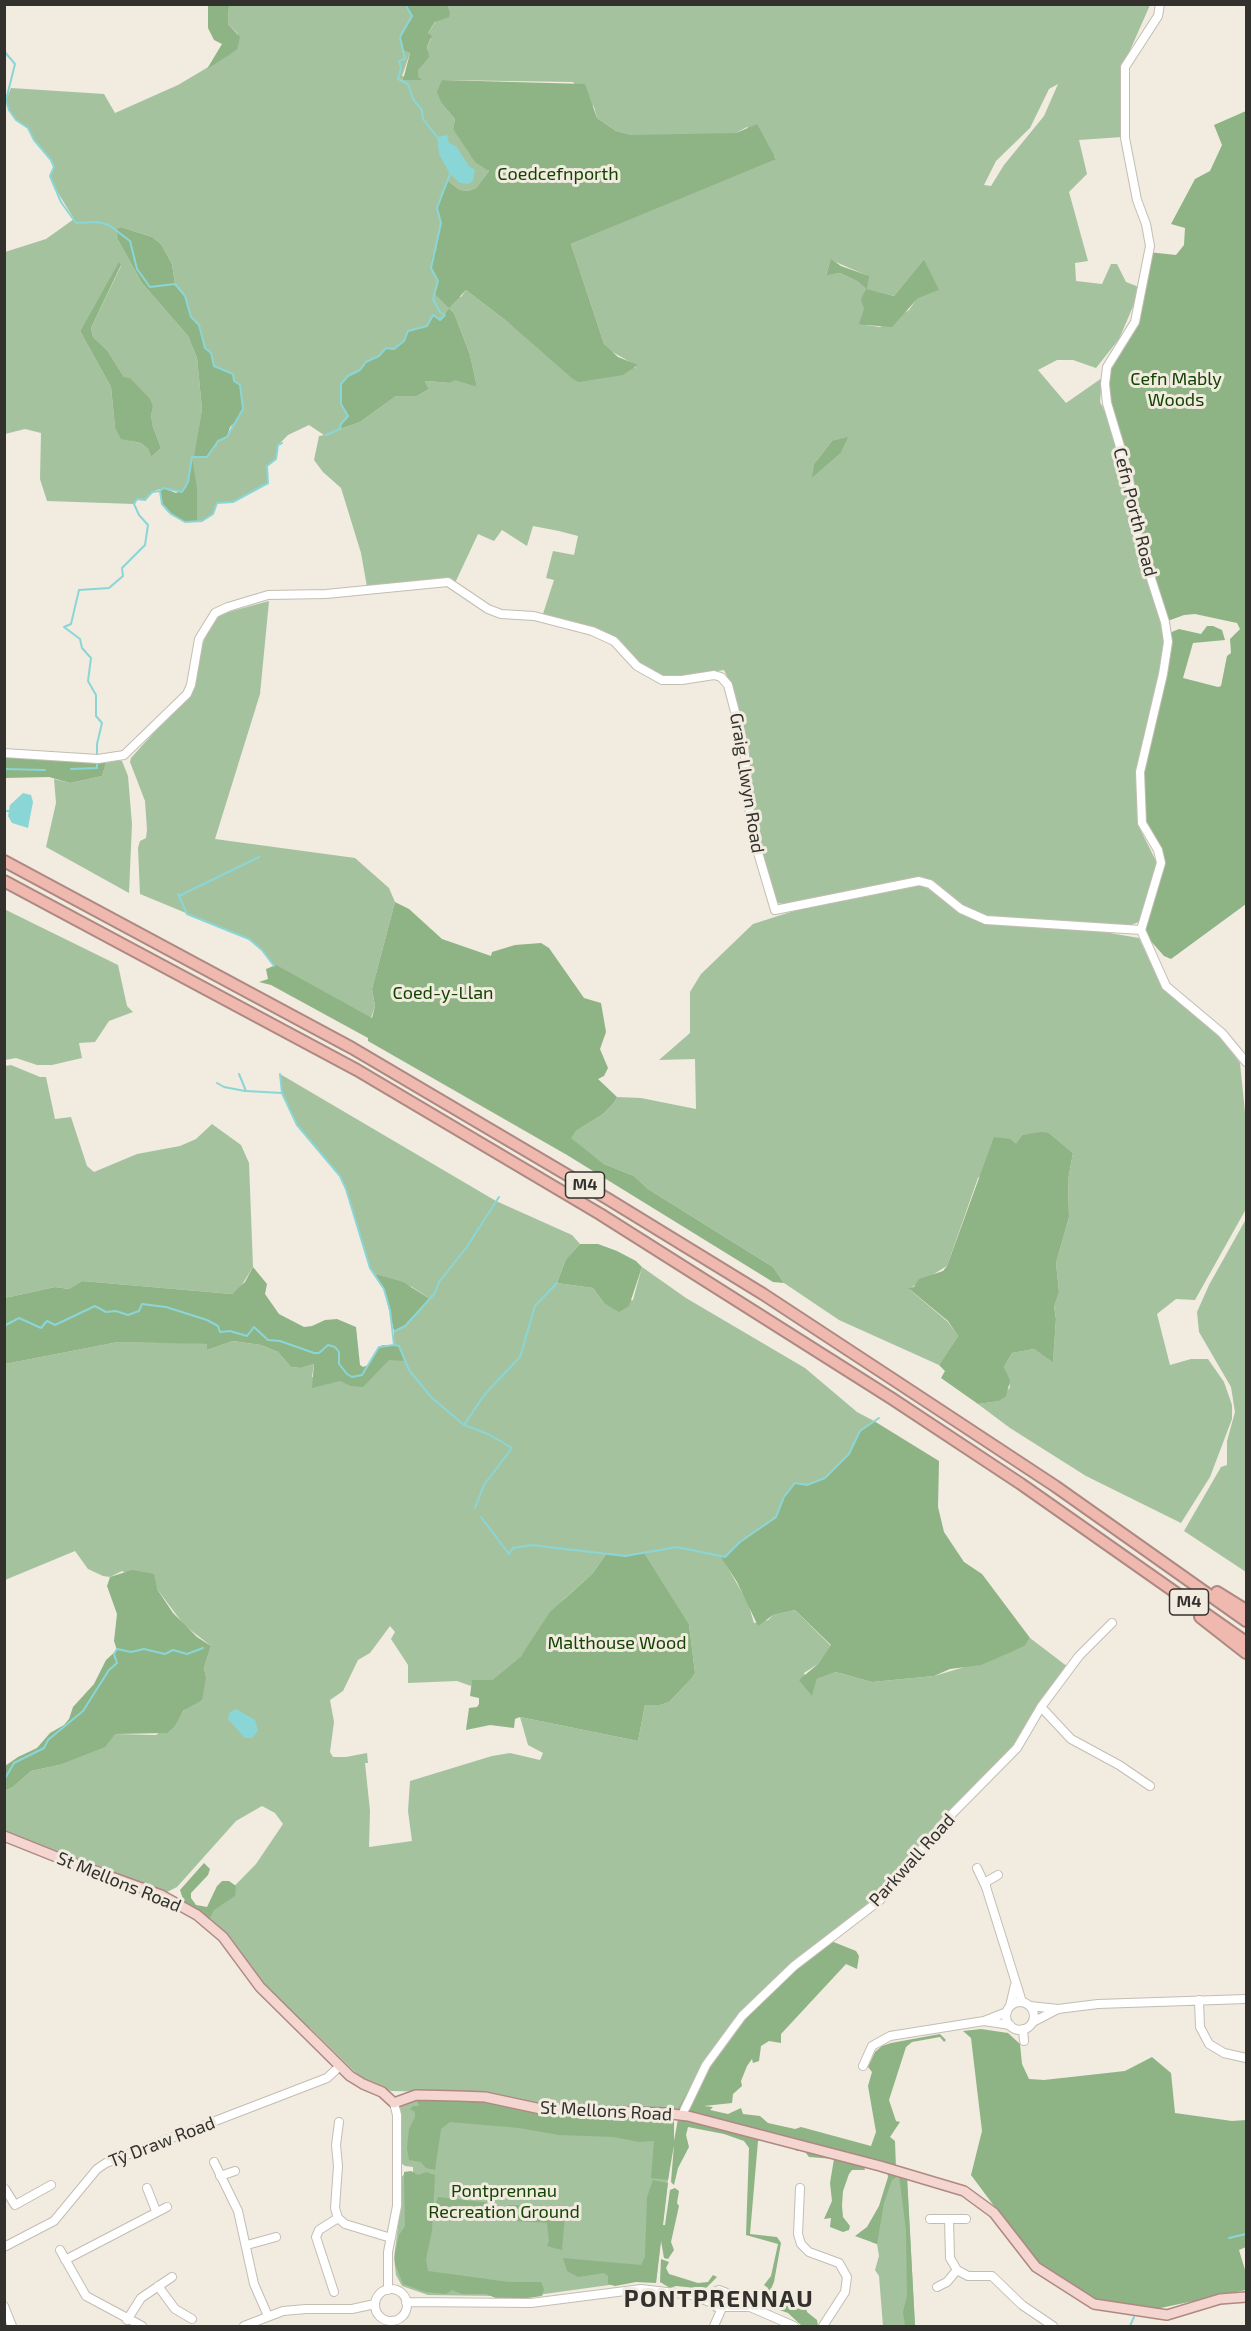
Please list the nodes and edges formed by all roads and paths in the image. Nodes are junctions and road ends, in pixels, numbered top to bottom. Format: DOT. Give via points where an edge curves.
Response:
graph roads {
  1 [pos="1160,4"];
  2 [pos="4,753"];
  3 [pos="4,861"];
  4 [pos="4,881"];
  5 [pos="1141,930"];
  6 [pos="1246,1062"];
  7 [pos="1143,1547"];
  8 [pos="1132,1561"];
  9 [pos="1246,1610"];
  10 [pos="1246,1621"];
  11 [pos="1112,1623"];
  12 [pos="1246,1642"];
  13 [pos="1246,1653"];
  14 [pos="1041,1707"];
  15 [pos="1150,1786"];
  16 [pos="4,1836"];
  17 [pos="977,1868"];
  18 [pos="999,1875"];
  19 [pos="986,1887"];
  20 [pos="1015,1985"];
  21 [pos="1246,1999"];
  22 [pos="1199,2000"];
  23 [pos="1026,2004"];
  24 [pos="1009,2009"];
  25 [pos="1058,2010"];
  26 [pos="984,2021"];
  27 [pos="1033,2022"];
  28 [pos="1010,2025"];
  29 [pos="1023,2029"];
  30 [pos="1024,2041"];
  31 [pos="1246,2058"];
  32 [pos="340,2066"];
  33 [pos="863,2066"];
  34 [pos="394,2103"];
  35 [pos="682,2115"];
  36 [pos="339,2122"];
  37 [pos="214,2162"];
  38 [pos="235,2171"];
  39 [pos="220,2175"];
  40 [pos="51,2185"];
  41 [pos="147,2188"];
  42 [pos="800,2188"];
  43 [pos="5,2189"];
  44 [pos="7,2200"];
  45 [pos="167,2207"];
  46 [pos="156,2211"];
  47 [pos="338,2218"];
  48 [pos="930,2219"];
  49 [pos="949,2219"];
  50 [pos="966,2219"];
  51 [pos="276,2237"];
  52 [pos="391,2238"];
  53 [pos="247,2245"];
  54 [pos="4,2247"];
  55 [pos="60,2250"];
  56 [pos="65,2260"];
  57 [pos="957,2270"];
  58 [pos="172,2277"];
  59 [pos="158,2286"];
  60 [pos="938,2287"];
  61 [pos="388,2290"];
  62 [pos="334,2292"];
  63 [pos="714,2292"];
  64 [pos="692,2295"];
  65 [pos="728,2295"];
  66 [pos="1246,2297"];
  67 [pos="406,2302"];
  68 [pos="375,2304"];
  69 [pos="4,2306"];
  70 [pos="718,2306"];
  71 [pos="747,2307"];
  72 [pos="268,2316"];
  73 [pos="192,2319"];
  74 [pos="127,2320"];
  75 [pos="714,2323"];
  76 [pos="394,2324"];
  77 [pos="12,2326"];
  78 [pos="142,2326"];
  79 [pos="244,2326"];
  80 [pos="794,2326"];
  81 [pos="823,2326"];
  82 [pos="1053,2326"];
  1 -- 5 [label="street, Cefn Porth Road" via="1158,16 1125,67 1125,138 1150,246 1135,322 1107,367 1105,384 1128,473 1138,538 1166,626 1163,674 1140,772 1142,823 1161,863"];
  2 -- 5 [label="street, Graig Llwyn Road" via="98,759 124,755 187,694 199,639 215,613 228,607 268,595 326,594 448,582 501,614 534,616 614,641 638,666 662,680 721,677 728,685 744,746 752,829 775,910 919,881 930,884 961,909 986,920"];
  3 -- 7 [label="highway, M4" via="175,951 510,1140 763,1294"];
  4 -- 8 [label="highway, M4" via="242,1007 521,1165 882,1392"];
  5 -- 6 [label="street" via="1166,986 1222,1033"];
  7 -- 9 [label="highway"];
  7 -- 10 [label="highway, M4"];
  8 -- 12 [label="highway, M4"];
  8 -- 13 [label="highway"];
  11 -- 14 [label="street, Parkwall Road" via="1080,1655"];
  14 -- 15 [label="street" via="1071,1739"];
  14 -- 35 [label="street, Parkwall Road" via="1017,1748 945,1821 880,1900 794,1966 742,2016 706,2065"];
  16 -- 32 [label="main road, St Mellons Road" via="161,1894 197,1915 223,1937 260,1987"];
  17 -- 19 [label="street"];
  18 -- 19 [label="street" via="986,1882"];
  19 -- 20 [label="street"];
  20 -- 23 [label="street"];
  20 -- 24 [label="street"];
  21 -- 22 [label="street"];
  22 -- 25 [label="street" via="1128,2001"];
  22 -- 31 [label="street" via="1200,2027 1209,2044 1224,2053"];
  23 -- 24 [label="street"];
  23 -- 25 [label="street"];
  23 -- 27 [label="street" via="1034,2013"];
  24 -- 26 [label="street"];
  24 -- 28 [label="street"];
  25 -- 27 [label="street"];
  26 -- 28 [label="street"];
  26 -- 33 [label="street" via="882,2039 869,2050"];
  27 -- 29 [label="street"];
  28 -- 29 [label="street"];
  29 -- 30 [label="street"];
  32 -- 34 [label="main road, St Mellons Road"];
  32 -- 54 [label="street, Tŷ Draw Road" via="327,2078 106,2163 54,2221"];
  34 -- 35 [label="main road, St Mellons Road" via="416,2095 485,2097 541,2109"];
  34 -- 52 [label="street" via="397,2206"];
  35 -- 66 [label="main road, St Mellons Road" via="964,2191 994,2212 1036,2267 1094,2304 1167,2315 1220,2299"];
  36 -- 47 [label="street" via="335,2208"];
  37 -- 39 [label="street"];
  38 -- 39 [label="street"];
  39 -- 53 [label="street" via="238,2211"];
  40 -- 44 [label="street" via="15,2205"];
  41 -- 46 [label="street"];
  42 -- 81 [label="street" via="801,2244 809,2252 839,2263 847,2277 845,2292"];
  43 -- 44 [label="street"];
  45 -- 46 [label="street"];
  46 -- 56 [label="street"];
  47 -- 52 [label="street" via="345,2224"];
  47 -- 62 [label="street" via="319,2230 316,2237 335,2282"];
  48 -- 49 [label="street"];
  49 -- 50 [label="street"];
  49 -- 57 [label="street" via="950,2258"];
  51 -- 53 [label="street"];
  52 -- 61 [label="street"];
  53 -- 72 [label="street" via="254,2284"];
  55 -- 56 [label="street"];
  56 -- 74 [label="street" via="86,2296"];
  57 -- 60 [label="street"];
  57 -- 82 [label="street" via="968,2277 992,2276 1022,2305"];
  58 -- 59 [label="street"];
  59 -- 73 [label="street"];
  59 -- 74 [label="street" via="141,2298"];
  61 -- 67 [label="street" via="397,2291"];
  61 -- 68 [label="street" via="379,2295"];
  63 -- 64 [label="street"];
  63 -- 65 [label="street" via="724,2291"];
  63 -- 70 [label="street"];
  64 -- 67 [label="street" via="641,2289 531,2303"];
  64 -- 70 [label="street"];
  65 -- 70 [label="street"];
  65 -- 71 [label="street"];
  67 -- 76 [label="street" via="405,2312"];
  68 -- 72 [label="street" via="352,2309 306,2308"];
  68 -- 76 [label="street" via="380,2317"];
  69 -- 77 [label="street"];
  70 -- 71 [label="street"];
  70 -- 75 [label="street"];
  71 -- 80 [label="street"];
  72 -- 79 [label="street"];
  74 -- 78 [label="street"];
}
